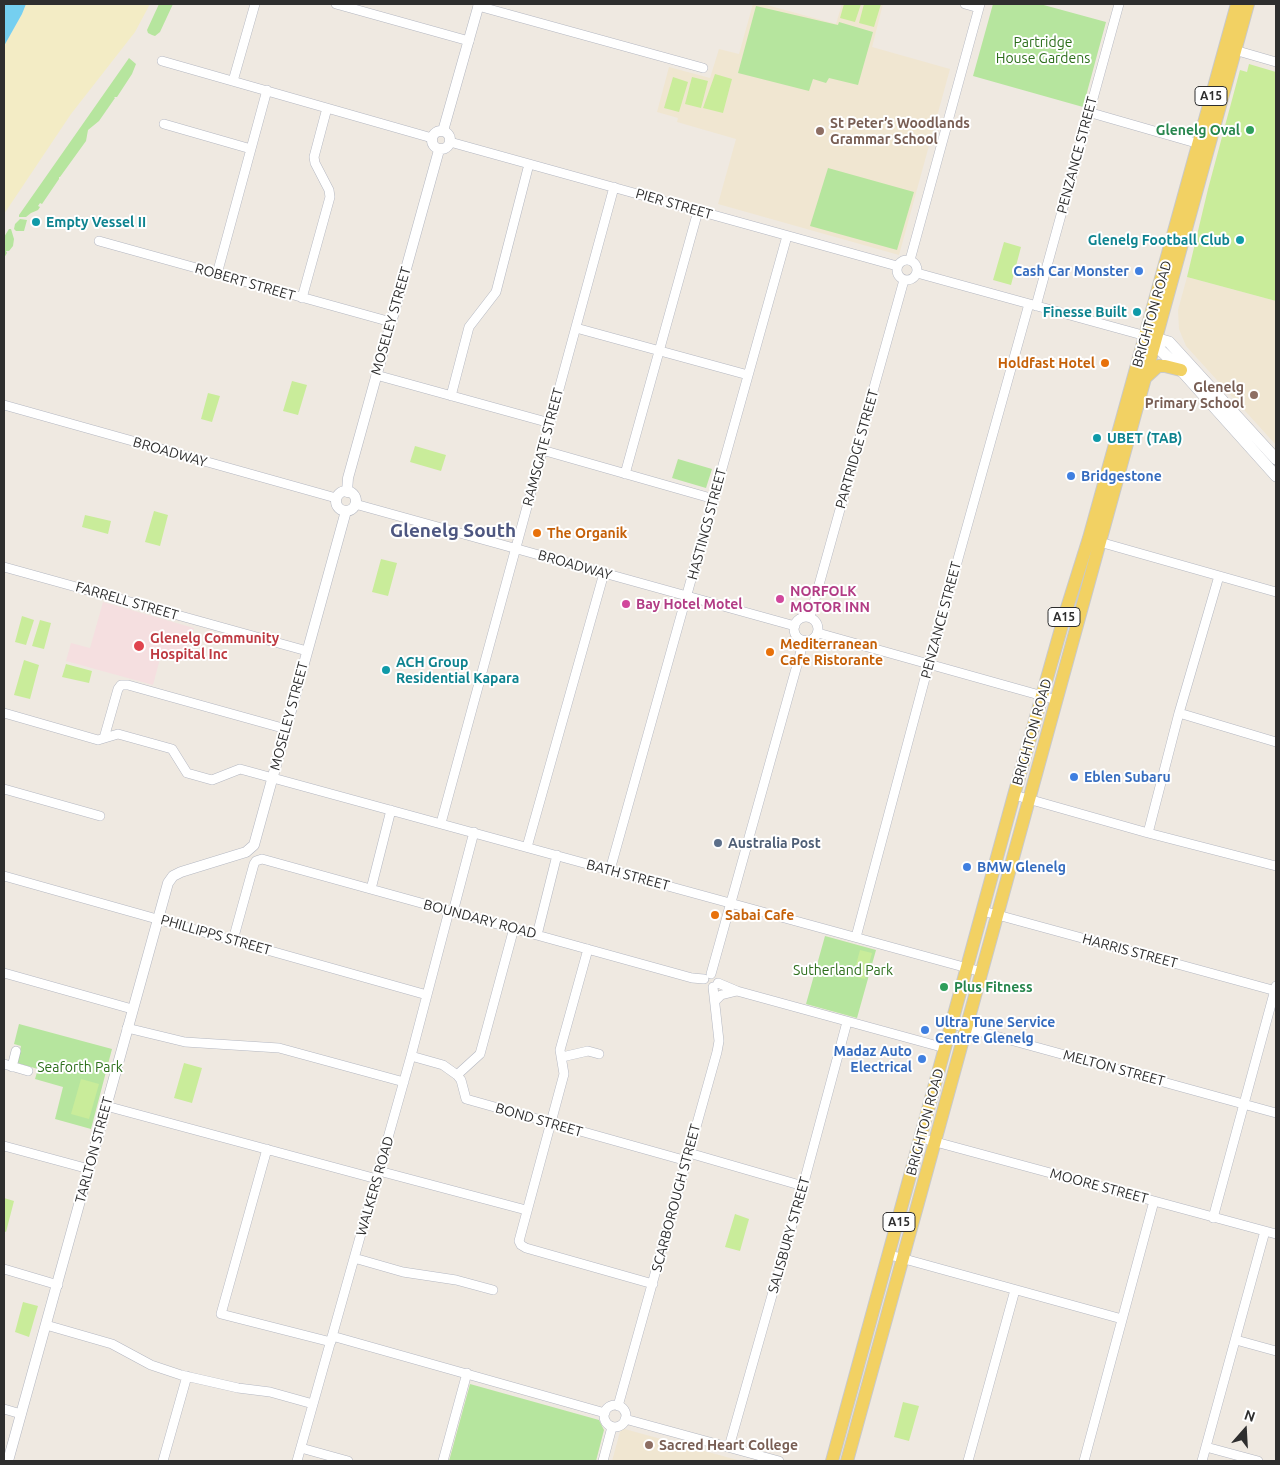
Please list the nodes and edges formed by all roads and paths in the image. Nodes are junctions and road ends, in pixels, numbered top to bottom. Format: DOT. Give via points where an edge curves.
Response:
graph roads {
  1 [pos="255,4"];
  2 [pos="336,4"];
  3 [pos="965,4"];
  4 [pos="1119,4"];
  5 [pos="1237,4"];
  6 [pos="1248,4"];
  7 [pos="479,5"];
  8 [pos="979,6"];
  9 [pos="469,41"];
  10 [pos="1230,49"];
  11 [pos="162,61"];
  12 [pos="1276,62"];
  13 [pos="703,68"];
  14 [pos="233,81"];
  15 [pos="267,90"];
  16 [pos="327,108"];
  17 [pos="1088,112"];
  18 [pos="164,124"];
  19 [pos="443,131"];
  20 [pos="432,138"];
  21 [pos="450,142"];
  22 [pos="1203,145"];
  23 [pos="251,149"];
  24 [pos="439,150"];
  25 [pos="530,164"];
  26 [pos="614,187"];
  27 [pos="698,211"];
  28 [pos="787,236"];
  29 [pos="99,241"];
  30 [pos="910,260"];
  31 [pos="897,266"];
  32 [pos="917,273"];
  33 [pos="217,274"];
  34 [pos="904,280"];
  35 [pos="302,298"];
  36 [pos="1033,305"];
  37 [pos="391,322"];
  38 [pos="576,328"];
  39 [pos="1153,340"];
  40 [pos="659,351"];
  41 [pos="1181,370"];
  42 [pos="376,375"];
  43 [pos="748,375"];
  44 [pos="1146,378"];
  45 [pos="451,396"];
  46 [pos="4,405"];
  47 [pos="550,423"];
  48 [pos="542,450"];
  49 [pos="1276,459"];
  50 [pos="625,474"];
  51 [pos="1276,476"];
  52 [pos="347,492"];
  53 [pos="336,498"];
  54 [pos="714,499"];
  55 [pos="355,504"];
  56 [pos="346,511"];
  57 [pos="1095,540"];
  58 [pos="515,548"];
  59 [pos="4,566"];
  60 [pos="604,573"];
  61 [pos="1219,576"];
  62 [pos="1276,592"];
  63 [pos="687,596"];
  64 [pos="810,617"];
  65 [pos="794,626"];
  66 [pos="818,633"];
  67 [pos="804,640"];
  68 [pos="307,651"];
  69 [pos="929,663"];
  70 [pos="1043,696"];
  71 [pos="1057,700"];
  72 [pos="4,713"];
  73 [pos="1179,713"];
  74 [pos="286,729"];
  75 [pos="104,738"];
  76 [pos="1276,742"];
  77 [pos="273,777"];
  78 [pos="4,789"];
  79 [pos="1014,794"];
  80 [pos="1029,799"];
  81 [pos="391,810"];
  82 [pos="100,816"];
  83 [pos="440,823"];
  84 [pos="474,832"];
  85 [pos="1148,833"];
  86 [pos="526,847"];
  87 [pos="557,855"];
  88 [pos="1276,866"];
  89 [pos="610,870"];
  90 [pos="4,876"];
  91 [pos="371,889"];
  92 [pos="731,903"];
  93 [pos="452,911"];
  94 [pos="983,911"];
  95 [pos="997,915"];
  96 [pos="158,919"];
  97 [pos="514,928"];
  98 [pos="537,935"];
  99 [pos="856,937"];
  100 [pos="233,940"];
  101 [pos="588,949"];
  102 [pos="967,968"];
  103 [pos="982,972"];
  104 [pos="4,973"];
  105 [pos="708,976"];
  106 [pos="715,985"];
  107 [pos="1276,989"];
  108 [pos="737,991"];
  109 [pos="428,995"];
  110 [pos="715,1000"];
  111 [pos="132,1009"];
  112 [pos="847,1022"];
  113 [pos="952,1024"];
  114 [pos="127,1028"];
  115 [pos="966,1028"];
  116 [pos="945,1048"];
  117 [pos="16,1051"];
  118 [pos="599,1054"];
  119 [pos="411,1056"];
  120 [pos="562,1057"];
  121 [pos="8,1066"];
  122 [pos="28,1071"];
  123 [pos="457,1074"];
  124 [pos="404,1082"];
  125 [pos="1244,1104"];
  126 [pos="106,1106"];
  127 [pos="1276,1113"];
  128 [pos="550,1123"];
  129 [pos="921,1138"];
  130 [pos="934,1141"];
  131 [pos="4,1146"];
  132 [pos="267,1149"];
  133 [pos="688,1157"];
  134 [pos="89,1170"];
  135 [pos="378,1175"];
  136 [pos="803,1186"];
  137 [pos="1154,1201"];
  138 [pos="526,1210"];
  139 [pos="1213,1218"];
  140 [pos="1265,1231"];
  141 [pos="1276,1234"];
  142 [pos="890,1255"];
  143 [pos="354,1258"];
  144 [pos="903,1259"];
  145 [pos="4,1269"];
  146 [pos="653,1284"];
  147 [pos="58,1285"];
  148 [pos="493,1290"];
  149 [pos="1015,1290"];
  150 [pos="1122,1319"];
  151 [pos="46,1325"];
  152 [pos="332,1339"];
  153 [pos="1236,1340"];
  154 [pos="1276,1351"];
  155 [pos="467,1373"];
  156 [pos="187,1376"];
  157 [pos="313,1404"];
  158 [pos="618,1406"];
  159 [pos="4,1409"];
  160 [pos="605,1413"];
  161 [pos="21,1414"];
  162 [pos="625,1419"];
  163 [pos="612,1427"];
  164 [pos="1206,1447"];
  165 [pos="301,1448"];
  166 [pos="729,1448"];
  167 [pos="8,1461"];
  168 [pos="163,1461"];
  169 [pos="297,1461"];
  170 [pos="348,1461"];
  171 [pos="443,1461"];
  172 [pos="603,1461"];
  173 [pos="779,1461"];
  174 [pos="832,1461"];
  175 [pos="847,1461"];
  176 [pos="968,1461"];
  177 [pos="1084,1461"];
  178 [pos="1202,1461"];
  179 [pos="1258,1461"];
  1 -- 14 [label="street"];
  2 -- 9 [label="street"];
  3 -- 8 [label="street"];
  4 -- 17 [label="street, PENZANCE STREET"];
  5 -- 10 [label="main road, BRIGHTON ROAD / A15"];
  6 -- 10 [label="main road, BRIGHTON ROAD / A15"];
  7 -- 9 [label="street"];
  7 -- 13 [label="street"];
  8 -- 30 [label="street"];
  9 -- 19 [label="street"];
  10 -- 12 [label="street"];
  10 -- 22 [label="main road, BRIGHTON ROAD / A15"];
  11 -- 14 [label="street"];
  14 -- 15 [label="street"];
  15 -- 16 [label="street"];
  15 -- 23 [label="street"];
  16 -- 20 [label="street"];
  16 -- 35 [label="street" via="314,164 330,197"];
  17 -- 22 [label="street"];
  17 -- 36 [label="street, PENZANCE STREET"];
  18 -- 23 [label="street"];
  19 -- 20 [label="street" via="435,133"];
  19 -- 21 [label="street" via="448,134"];
  20 -- 24 [label="street" via="434,147"];
  21 -- 24 [label="street" via="445,149"];
  21 -- 25 [label="street, PIER STREET"];
  22 -- 39 [label="main road, BRIGHTON ROAD / A15"];
  23 -- 33 [label="street"];
  24 -- 37 [label="street, MOSELEY STREET"];
  25 -- 26 [label="street, PIER STREET"];
  25 -- 45 [label="street" via="496,292 469,327"];
  26 -- 27 [label="street, PIER STREET"];
  26 -- 38 [label="street, RAMSGATE STREET"];
  27 -- 28 [label="street, PIER STREET"];
  27 -- 40 [label="street"];
  28 -- 31 [label="street, PIER STREET"];
  28 -- 43 [label="street, HASTINGS STREET"];
  29 -- 33 [label="street, ROBERT STREET"];
  30 -- 31 [label="street"];
  30 -- 32 [label="street" via="915,264"];
  31 -- 34 [label="street" via="898,276"];
  32 -- 34 [label="street" via="911,280"];
  32 -- 36 [label="street"];
  33 -- 35 [label="street, ROBERT STREET"];
  34 -- 64 [label="street, PARTRIDGE STREET"];
  35 -- 37 [label="street, ROBERT STREET"];
  36 -- 39 [label="street"];
  36 -- 69 [label="street, PENZANCE STREET"];
  37 -- 42 [label="street, MOSELEY STREET"];
  38 -- 40 [label="street"];
  38 -- 47 [label="street, RAMSGATE STREET"];
  39 -- 41 [label="main road"];
  39 -- 44 [label="main road, BRIGHTON ROAD / A15"];
  39 -- 49 [label="main road" via="1169,342"];
  39 -- 57 [label="main road, BRIGHTON ROAD / A15"];
  40 -- 43 [label="street"];
  40 -- 50 [label="street"];
  41 -- 44 [label="main road" via="1158,366"];
  41 -- 51 [label="main road"];
  42 -- 45 [label="street"];
  42 -- 52 [label="street, MOSELEY STREET"];
  43 -- 54 [label="street, HASTINGS STREET"];
  44 -- 57 [label="main road, BRIGHTON ROAD / A15"];
  45 -- 47 [label="street"];
  46 -- 53 [label="street, BROADWAY"];
  47 -- 48 [label="street, RAMSGATE STREET"];
  48 -- 50 [label="street"];
  48 -- 58 [label="street, RAMSGATE STREET"];
  50 -- 54 [label="street"];
  52 -- 53 [label="street"];
  52 -- 55 [label="street" via="353,495"];
  53 -- 56 [label="street" via="338,507"];
  54 -- 63 [label="street, HASTINGS STREET"];
  55 -- 56 [label="street"];
  55 -- 58 [label="street, BROADWAY"];
  56 -- 68 [label="street, MOSELEY STREET"];
  57 -- 61 [label="street"];
  57 -- 70 [label="main road, BRIGHTON ROAD / A15" via="1066,611"];
  57 -- 71 [label="main road, BRIGHTON ROAD / A15"];
  58 -- 60 [label="street, BROADWAY"];
  58 -- 83 [label="street, RAMSGATE STREET"];
  59 -- 68 [label="street, FARRELL STREET"];
  60 -- 63 [label="street, BROADWAY"];
  60 -- 86 [label="street"];
  61 -- 62 [label="street"];
  61 -- 73 [label="street"];
  63 -- 65 [label="street, BROADWAY"];
  63 -- 89 [label="street, HASTINGS STREET"];
  64 -- 65 [label="street" via="802,617"];
  64 -- 66 [label="street" via="816,622"];
  65 -- 67 [label="street" via="796,634"];
  66 -- 67 [label="street" via="813,639"];
  66 -- 69 [label="street"];
  67 -- 92 [label="street"];
  68 -- 74 [label="street, MOSELEY STREET"];
  69 -- 70 [label="street"];
  69 -- 99 [label="street, PENZANCE STREET"];
  70 -- 71 [label="street"];
  70 -- 79 [label="main road, BRIGHTON ROAD / A15"];
  71 -- 80 [label="main road, BRIGHTON ROAD / A15"];
  72 -- 75 [label="street, BATH STREET" via="98,740"];
  73 -- 76 [label="street"];
  73 -- 85 [label="street"];
  74 -- 75 [label="street" via="121,685"];
  74 -- 77 [label="street, MOSELEY STREET"];
  75 -- 77 [label="street, BATH STREET" via="118,734 172,749 187,773 212,780 240,769"];
  77 -- 81 [label="street, BATH STREET"];
  77 -- 96 [label="street, TARLTON STREET" via="251,849 173,876"];
  78 -- 82 [label="street"];
  79 -- 80 [label="street"];
  79 -- 94 [label="main road, BRIGHTON ROAD / A15"];
  80 -- 85 [label="street"];
  80 -- 95 [label="main road, BRIGHTON ROAD / A15"];
  81 -- 83 [label="street, BATH STREET"];
  81 -- 91 [label="street"];
  83 -- 84 [label="street, BATH STREET"];
  84 -- 86 [label="street, BATH STREET"];
  84 -- 93 [label="street, WALKERS ROAD"];
  85 -- 88 [label="street"];
  86 -- 87 [label="street, BATH STREET"];
  87 -- 89 [label="street, BATH STREET"];
  87 -- 98 [label="street"];
  89 -- 92 [label="street, BATH STREET"];
  90 -- 96 [label="street, PHILLIPPS STREET"];
  91 -- 93 [label="street, BOUNDARY ROAD"];
  91 -- 100 [label="street, BOUNDARY ROAD" via="256,861"];
  92 -- 99 [label="street, BATH STREET"];
  92 -- 105 [label="street"];
  93 -- 97 [label="street, BOUNDARY ROAD"];
  93 -- 109 [label="street, WALKERS ROAD"];
  94 -- 95 [label="street, HARRIS STREET"];
  94 -- 102 [label="main road, BRIGHTON ROAD / A15"];
  95 -- 103 [label="main road, BRIGHTON ROAD / A15"];
  95 -- 107 [label="street, HARRIS STREET"];
  96 -- 100 [label="street, PHILLIPPS STREET"];
  96 -- 111 [label="street, TARLTON STREET"];
  97 -- 98 [label="street, BOUNDARY ROAD"];
  97 -- 123 [label="street" via="480,1054"];
  98 -- 101 [label="street, BOUNDARY ROAD"];
  99 -- 102 [label="street, BATH STREET"];
  100 -- 109 [label="street, PHILLIPPS STREET"];
  101 -- 105 [label="street, BOUNDARY ROAD" via="692,978"];
  101 -- 120 [label="street" via="560,1050"];
  102 -- 103 [label="street, BATH STREET"];
  102 -- 113 [label="main road, BRIGHTON ROAD / A15"];
  103 -- 115 [label="main road, BRIGHTON ROAD / A15"];
  104 -- 111 [label="street"];
  105 -- 106 [label="street" via="706,986"];
  106 -- 108 [label="street"];
  106 -- 110 [label="street, SCARBOROUGH STREET"];
  107 -- 125 [label="street"];
  108 -- 110 [label="street"];
  108 -- 112 [label="street"];
  109 -- 119 [label="street, WALKERS ROAD"];
  110 -- 133 [label="street, SCARBOROUGH STREET" via="719,1041"];
  111 -- 114 [label="street, TARLTON STREET"];
  112 -- 116 [label="street"];
  112 -- 136 [label="street, SALISBURY STREET"];
  113 -- 115 [label="street, MELTON STREET"];
  113 -- 116 [label="main road, BRIGHTON ROAD / A15"];
  114 -- 124 [label="street" via="186,1042 279,1048"];
  114 -- 126 [label="street, TARLTON STREET"];
  115 -- 125 [label="street, MELTON STREET"];
  115 -- 130 [label="main road, BRIGHTON ROAD / A15"];
  116 -- 129 [label="main road, BRIGHTON ROAD / A15"];
  117 -- 121 [label="street"];
  118 -- 120 [label="street" via="588,1052"];
  119 -- 123 [label="street" via="443,1065"];
  119 -- 124 [label="street, WALKERS ROAD"];
  120 -- 128 [label="street" via="564,1074"];
  121 -- 122 [label="street"];
  123 -- 128 [label="street, BOND STREET" via="466,1099"];
  124 -- 135 [label="street, WALKERS ROAD"];
  125 -- 127 [label="street, MELTON STREET"];
  125 -- 139 [label="street"];
  126 -- 132 [label="street"];
  126 -- 134 [label="street, TARLTON STREET"];
  128 -- 133 [label="street, BOND STREET"];
  128 -- 138 [label="street"];
  129 -- 130 [label="street, MOORE STREET"];
  129 -- 142 [label="main road, BRIGHTON ROAD / A15"];
  130 -- 137 [label="street, MOORE STREET"];
  130 -- 144 [label="main road, BRIGHTON ROAD / A15"];
  131 -- 134 [label="street"];
  132 -- 135 [label="street"];
  132 -- 152 [label="street" via="221,1314"];
  133 -- 136 [label="street, BOND STREET"];
  133 -- 146 [label="street, SCARBOROUGH STREET"];
  134 -- 147 [label="street, TARLTON STREET"];
  135 -- 138 [label="street"];
  135 -- 143 [label="street, WALKERS ROAD"];
  136 -- 166 [label="street, SALISBURY STREET"];
  137 -- 139 [label="street, MOORE STREET"];
  137 -- 150 [label="street"];
  138 -- 146 [label="street" via="519,1239 526,1248"];
  139 -- 140 [label="street, MOORE STREET"];
  140 -- 141 [label="street, MOORE STREET"];
  140 -- 153 [label="street"];
  142 -- 144 [label="street"];
  142 -- 174 [label="main road, BRIGHTON ROAD / A15"];
  143 -- 148 [label="street" via="403,1272 456,1280"];
  143 -- 152 [label="street, WALKERS ROAD"];
  144 -- 149 [label="street"];
  144 -- 175 [label="main road, BRIGHTON ROAD / A15"];
  145 -- 147 [label="street"];
  146 -- 158 [label="street, SCARBOROUGH STREET"];
  147 -- 151 [label="street, TARLTON STREET"];
  149 -- 150 [label="street"];
  149 -- 176 [label="street"];
  150 -- 177 [label="street"];
  151 -- 156 [label="street" via="112,1344 151,1365"];
  151 -- 161 [label="street, TARLTON STREET"];
  152 -- 155 [label="street"];
  152 -- 157 [label="street, WALKERS ROAD"];
  153 -- 154 [label="street"];
  153 -- 164 [label="street"];
  155 -- 160 [label="street"];
  155 -- 171 [label="street"];
  156 -- 157 [label="street"];
  156 -- 168 [label="street"];
  157 -- 165 [label="street, WALKERS ROAD"];
  158 -- 160 [label="street" via="608,1408"];
  158 -- 162 [label="street" via="623,1410"];
  159 -- 161 [label="street"];
  160 -- 163 [label="street" via="605,1420"];
  161 -- 167 [label="street, TARLTON STREET"];
  162 -- 163 [label="street" via="619,1426"];
  162 -- 166 [label="street"];
  163 -- 172 [label="street"];
  164 -- 178 [label="street"];
  164 -- 179 [label="street"];
  165 -- 169 [label="street, WALKERS ROAD"];
  165 -- 170 [label="street"];
  166 -- 173 [label="street"];
}
